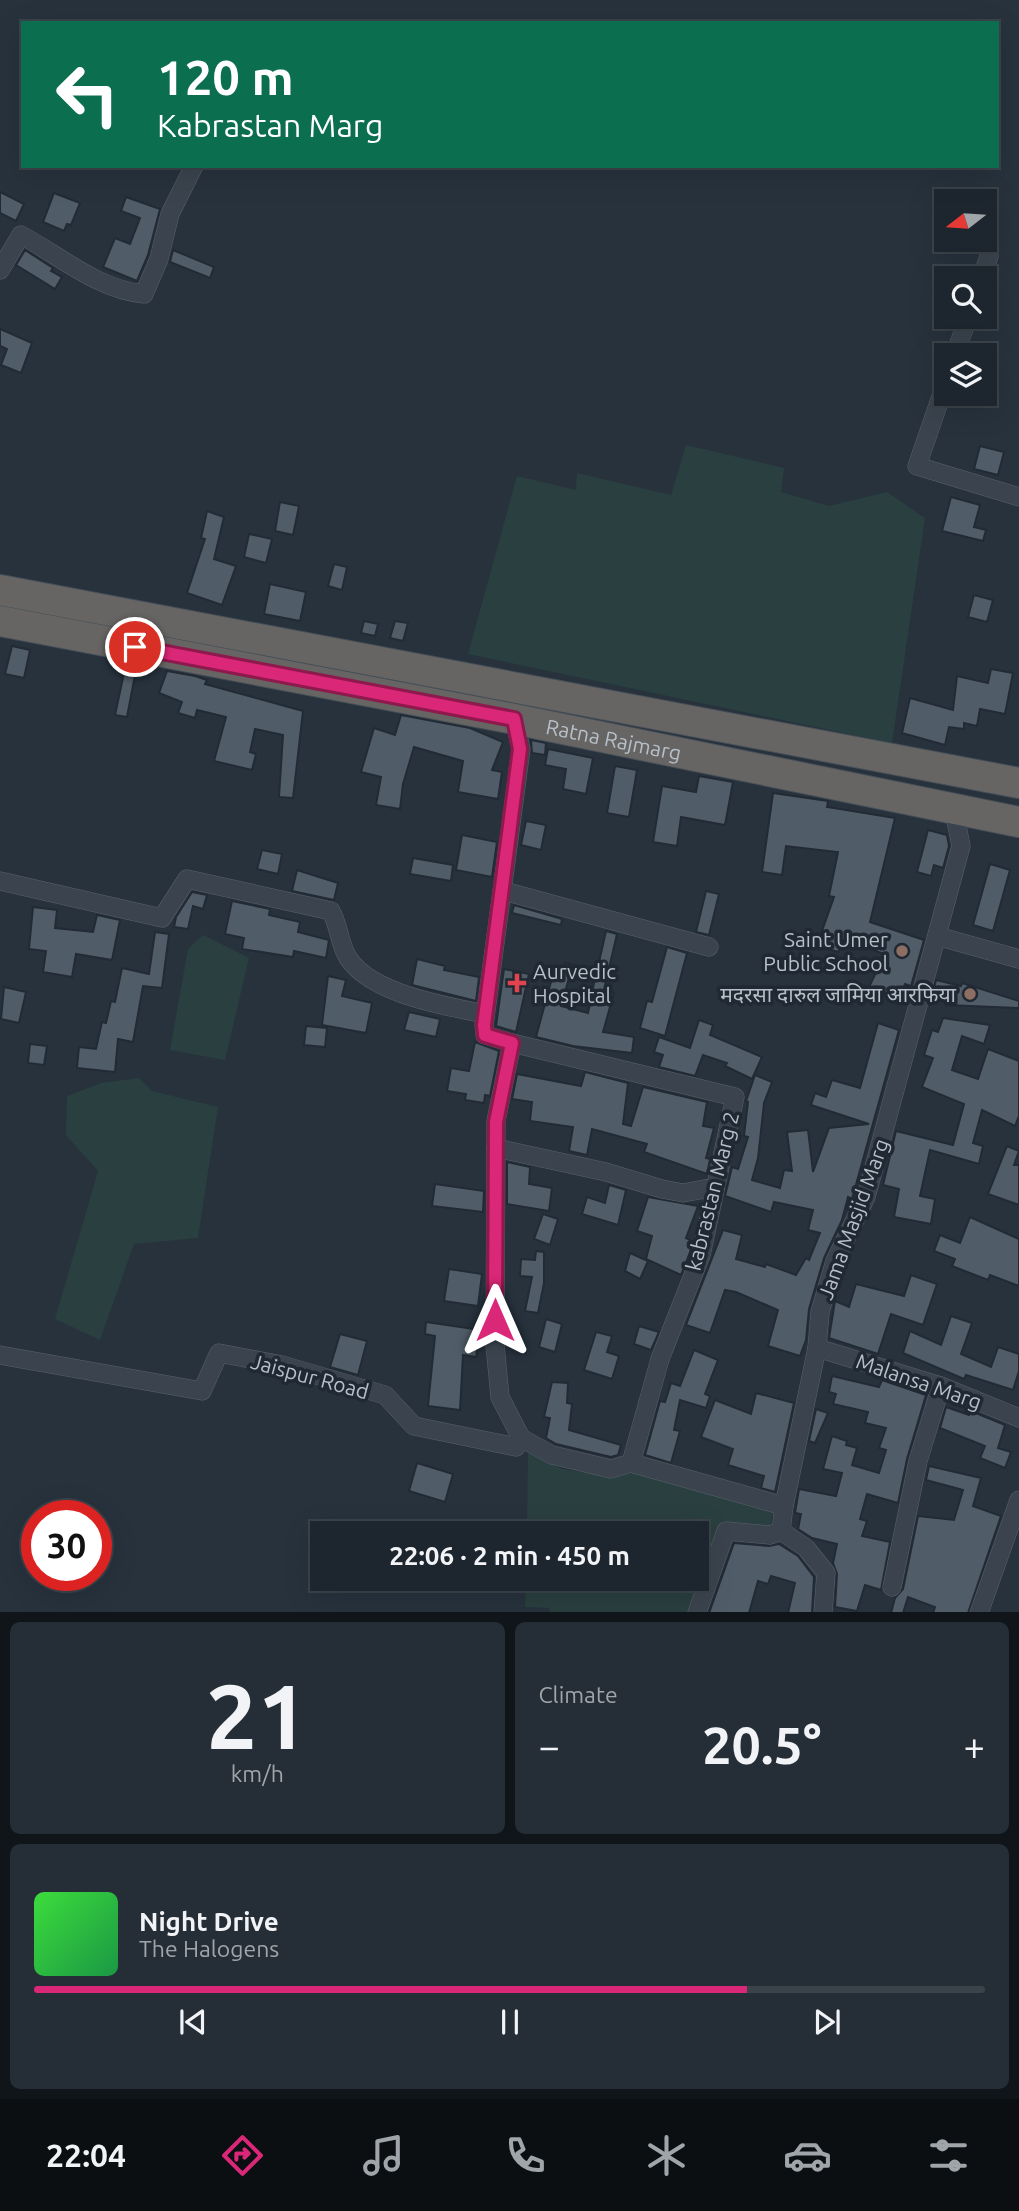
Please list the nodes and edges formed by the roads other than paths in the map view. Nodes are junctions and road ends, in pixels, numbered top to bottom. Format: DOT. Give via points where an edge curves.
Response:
graph roads {
  1 [pos="193,168"];
  2 [pos="989,256"];
  3 [pos="986,266"];
  4 [pos="0,270"];
  5 [pos="938,406"];
  6 [pos="1019,497"];
  7 [pos="0,590"];
  8 [pos="0,621"];
  9 [pos="514,719"];
  10 [pos="1019,783"];
  11 [pos="954,811"];
  12 [pos="1019,822"];
  13 [pos="0,881"];
  14 [pos="504,891"];
  15 [pos="937,936"];
  16 [pos="709,947"];
  17 [pos="1019,959"];
  18 [pos="485,1014"];
  19 [pos="512,1043"];
  20 [pos="496,1148"];
  21 [pos="715,1187"];
  22 [pos="817,1348"];
  23 [pos="0,1355"];
  24 [pos="941,1385"];
  25 [pos="1019,1418"];
  26 [pos="521,1438"];
  27 [pos="631,1464"];
  28 [pos="1019,1500"];
  29 [pos="784,1506"];
  30 [pos="781,1531"];
  31 [pos="892,1587"];
  32 [pos="697,1612"];
  33 [pos="823,1612"];
  34 [pos="979,1612"];
  1 -- 4 [label="street" via="170,214 144,294 79,271 21,235"];
  2 -- 3 [label="street"];
  5 -- 6 [label="street" via="917,466"];
  7 -- 10 [label="highway, Ratna Rajmarg"];
  8 -- 9 [label="highway, Ratna Rajmarg"];
  9 -- 11 [label="highway, Ratna Rajmarg"];
  9 -- 14 [label="street" via="520,749"];
  11 -- 12 [label="highway, Ratna Rajmarg"];
  11 -- 15 [label="street, Jama Masjid Marg" via="961,846"];
  13 -- 18 [label="street" via="162,918 187,879 331,911 346,954 368,976 409,996"];
  14 -- 16 [label="street"];
  14 -- 18 [label="street"];
  15 -- 17 [label="street"];
  15 -- 22 [label="street, Jama Masjid Marg" via="866,1197 835,1261"];
  18 -- 19 [label="street" via="485,1035"];
  19 -- 20 [label="street" via="496,1122"];
  19 -- 21 [label="street, kabrastan Marg 2" via="735,1097"];
  20 -- 21 [label="street" via="683,1193"];
  20 -- 26 [label="street" via="495,1345 500,1397"];
  21 -- 27 [label="street, kabrastan Marg 2" via="701,1255 660,1359"];
  22 -- 24 [label="street, Malansa Marg"];
  22 -- 29 [label="street, Jama Masjid Marg"];
  23 -- 26 [label="street, Jaispur Road" via="202,1391 219,1353 282,1365 385,1395 414,1426 516,1447"];
  24 -- 25 [label="street, Malansa Marg"];
  24 -- 31 [label="street" via="918,1461"];
  26 -- 27 [label="street" via="552,1455 611,1469"];
  27 -- 29 [label="street"];
  28 -- 34 [label="street"];
  29 -- 30 [label="street, Jama Masjid Marg"];
  30 -- 32 [label="street" via="770,1535 726,1531"];
  30 -- 33 [label="street" via="806,1548 826,1573"];
}
